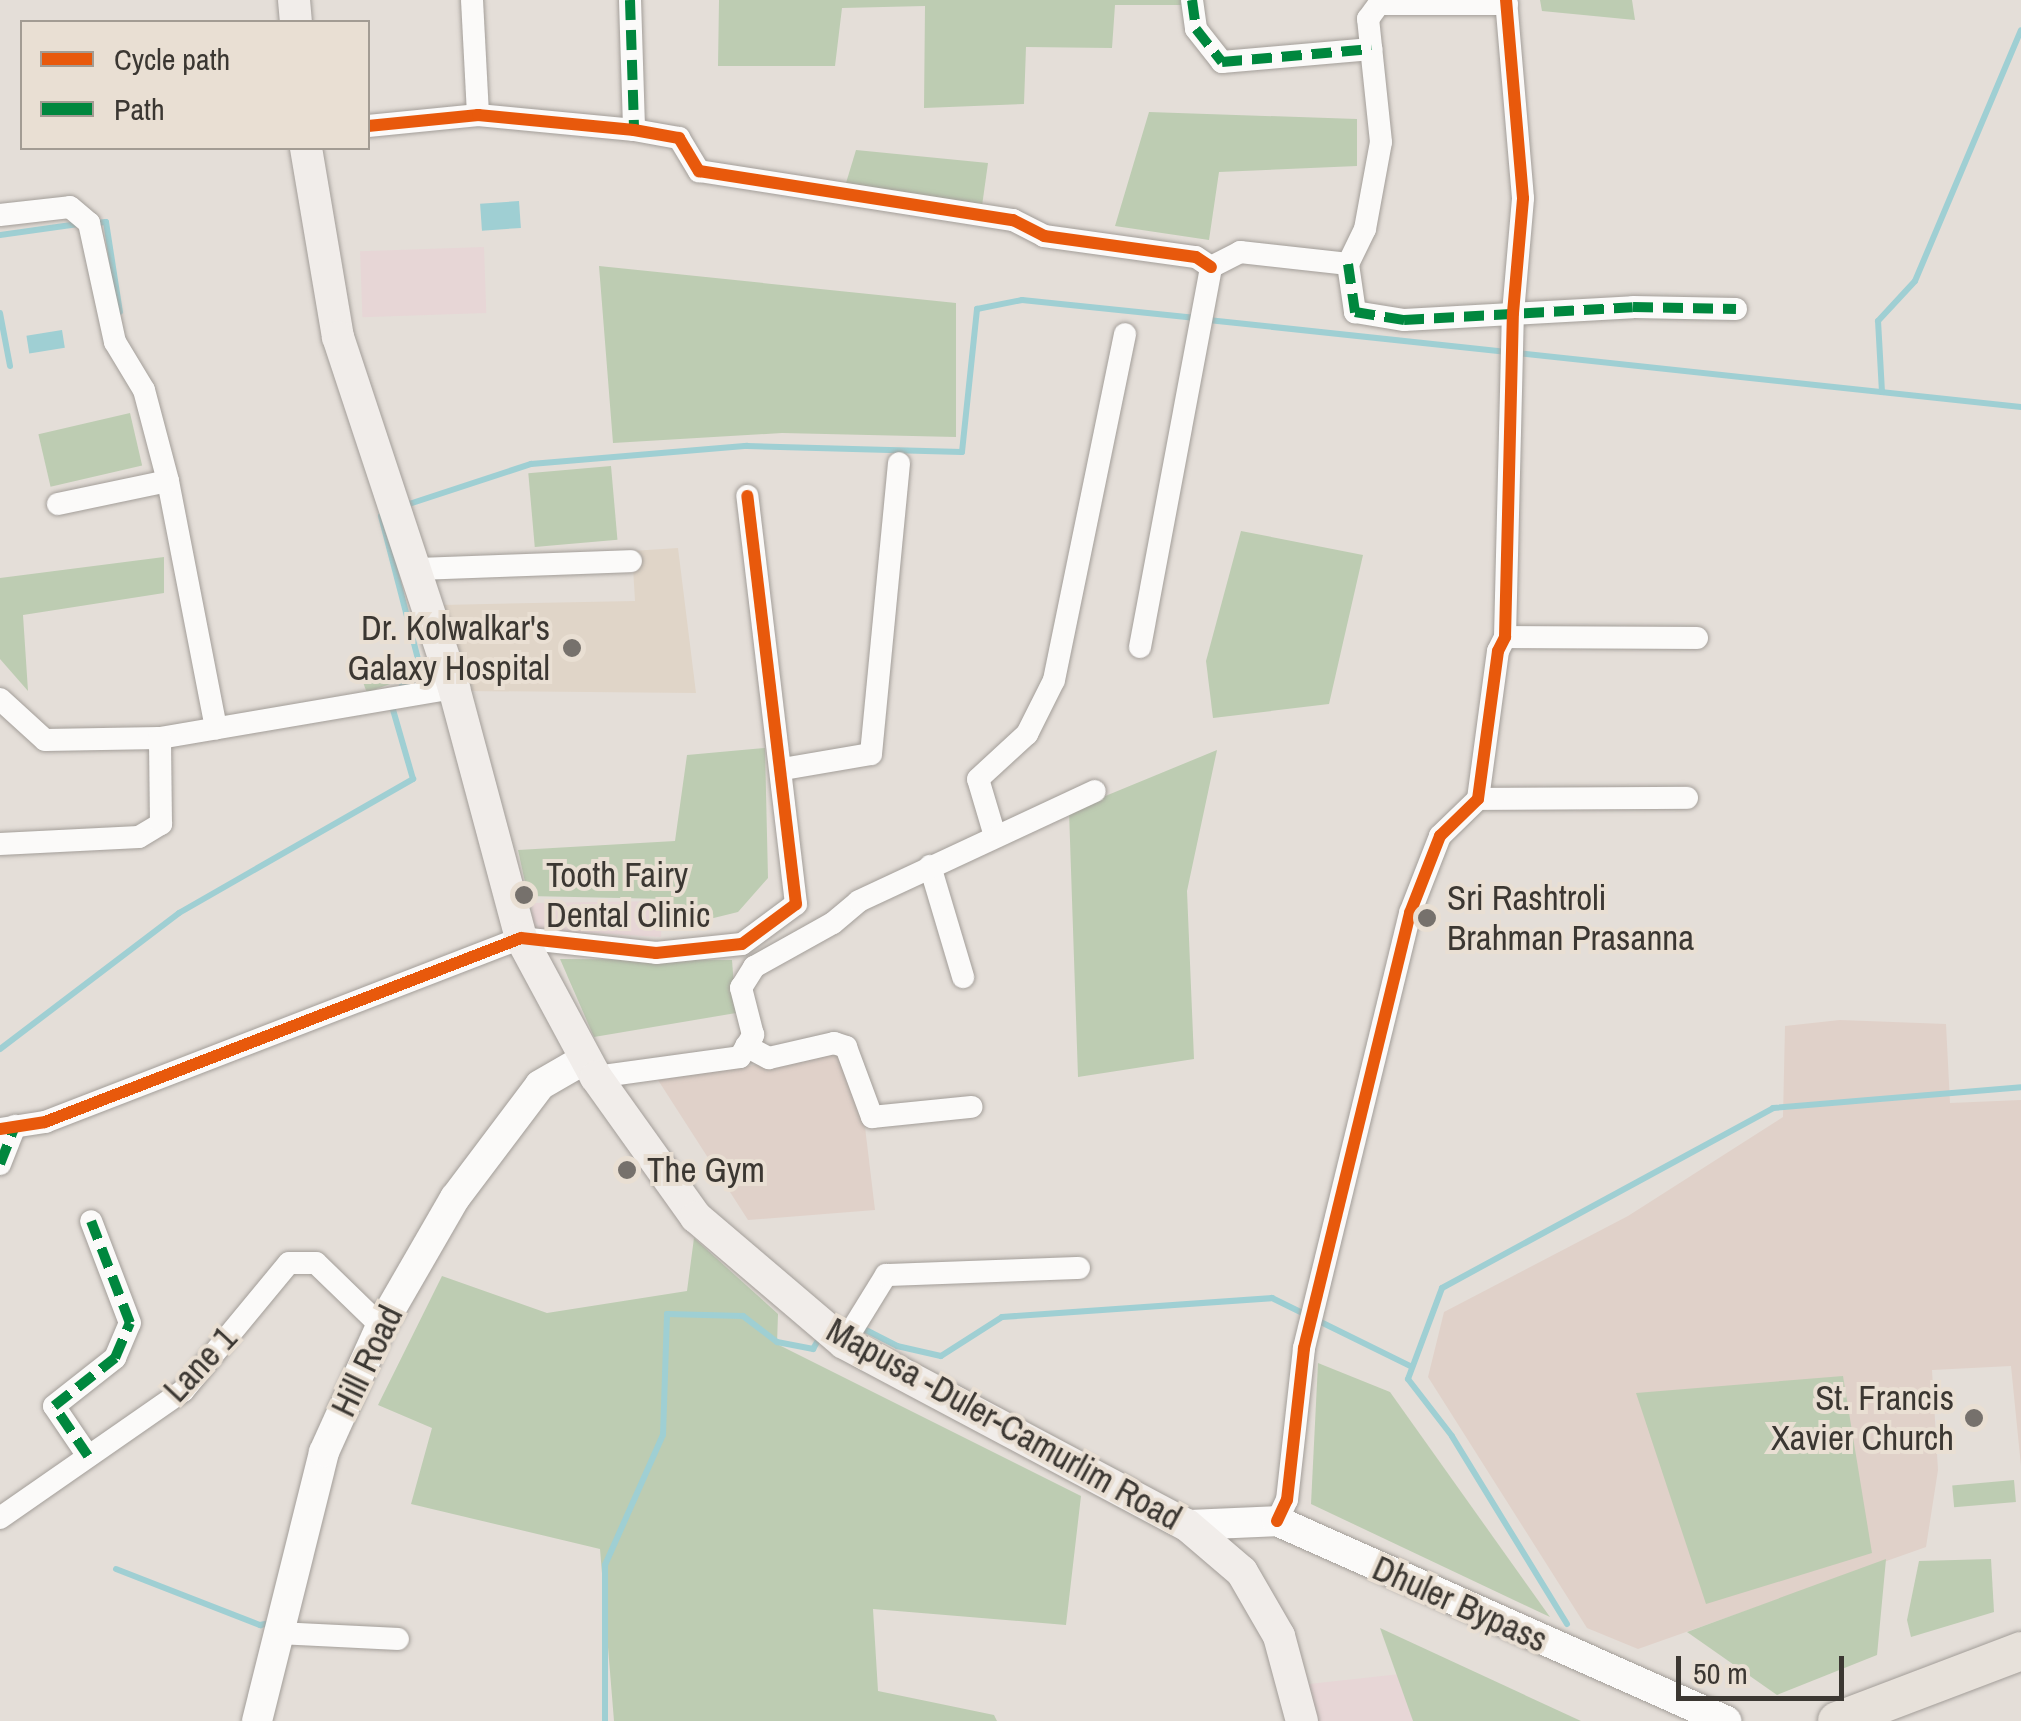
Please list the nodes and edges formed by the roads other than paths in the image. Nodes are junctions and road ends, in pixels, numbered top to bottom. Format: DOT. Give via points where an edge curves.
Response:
graph roads {
  1 [pos="472,0"];
  2 [pos="630,0"];
  3 [pos="1192,0"];
  4 [pos="1506,2"];
  5 [pos="1371,49"];
  6 [pos="478,115"];
  7 [pos="370,126"];
  8 [pos="634,130"];
  9 [pos="306,150"];
  10 [pos="0,215"];
  11 [pos="1348,264"];
  12 [pos="1211,266"];
  13 [pos="1736,309"];
  14 [pos="1512,313"];
  15 [pos="1124,334"];
  16 [pos="899,464"];
  17 [pos="168,482"];
  18 [pos="747,496"];
  19 [pos="58,504"];
  20 [pos="631,560"];
  21 [pos="415,569"];
  22 [pos="1506,638"];
  23 [pos="1697,638"];
  24 [pos="1140,647"];
  25 [pos="454,688"];
  26 [pos="0,699"];
  27 [pos="216,728"];
  28 [pos="160,738"];
  29 [pos="783,769"];
  30 [pos="1096,791"];
  31 [pos="1687,798"];
  32 [pos="1478,799"];
  33 [pos="995,836"];
  34 [pos="0,844"];
  35 [pos="930,866"];
  36 [pos="521,938"];
  37 [pos="964,978"];
  38 [pos="746,1046"];
  39 [pos="590,1068"];
  40 [pos="971,1107"];
  41 [pos="8,1127"];
  42 [pos="0,1164"];
  43 [pos="91,1221"];
  44 [pos="1078,1268"];
  45 [pos="381,1326"];
  46 [pos="844,1343"];
  47 [pos="88,1456"];
  48 [pos="0,1518"];
  49 [pos="1277,1521"];
  50 [pos="1187,1525"];
  51 [pos="279,1633"];
  52 [pos="398,1639"];
  53 [pos="2021,1651"];
  54 [pos="257,1721"];
  55 [pos="1302,1721"];
  56 [pos="1727,1721"];
  57 [pos="1837,1721"];
  1 -- 6 [label="street"];
  2 -- 8 [label="street"];
  3 -- 5 [label="street" via="1196,28 1222,62"];
  4 -- 5 [label="street" via="1378,4 1368,18"];
  4 -- 14 [label="street" via="1523,198"];
  5 -- 11 [label="street" via="1381,142 1365,230"];
  6 -- 7 [label="street"];
  6 -- 8 [label="street"];
  8 -- 12 [label="street" via="679,138 698,170 1013,220 1044,236 1196,257"];
  9 -- 21 [label="main road, Mapusa -Duler-Camurlim Road" via="338,336"];
  10 -- 17 [label="street" via="70,207 90,223 115,342 144,390"];
  11 -- 12 [label="street" via="1240,252"];
  11 -- 14 [label="street" via="1354,312 1404,320"];
  12 -- 24 [label="street"];
  13 -- 14 [label="street"];
  14 -- 22 [label="street"];
  15 -- 33 [label="street" via="1054,680 1027,734 978,779"];
  16 -- 29 [label="street" via="871,754"];
  17 -- 19 [label="street"];
  17 -- 27 [label="street"];
  18 -- 29 [label="street"];
  20 -- 21 [label="street"];
  21 -- 25 [label="main road, Mapusa -Duler-Camurlim Road"];
  22 -- 23 [label="street"];
  22 -- 32 [label="street" via="1498,651"];
  25 -- 27 [label="street"];
  25 -- 36 [label="main road, Mapusa -Duler-Camurlim Road"];
  26 -- 28 [label="street" via="44,740"];
  27 -- 28 [label="street"];
  28 -- 34 [label="street" via="161,824 139,837"];
  29 -- 36 [label="street" via="796,904 742,944 656,953"];
  30 -- 33 [label="street"];
  31 -- 32 [label="street"];
  32 -- 49 [label="street" via="1440,836 1410,913 1304,1348 1286,1500"];
  33 -- 35 [label="street"];
  35 -- 37 [label="street"];
  35 -- 38 [label="street" via="754,967 741,988 753,1035"];
  36 -- 39 [label="main road, Mapusa -Duler-Camurlim Road"];
  36 -- 41 [label="street" via="45,1122"];
  38 -- 39 [label="street" via="740,1056"];
  38 -- 40 [label="street" via="770,1058 846,1046 872,1116"];
  39 -- 45 [label="street, Hill Road" via="530,1099 455,1198"];
  39 -- 46 [label="main road, Mapusa -Duler-Camurlim Road" via="696,1216"];
  41 -- 42 [label="street"];
  43 -- 47 [label="street" via="130,1323 116,1358 54,1406"];
  44 -- 46 [label="street" via="886,1275"];
  45 -- 47 [label="street, Lane 1" via="316,1262 289,1262 182,1391"];
  45 -- 51 [label="street, Hill Road" via="324,1452"];
  46 -- 50 [label="main road, Mapusa -Duler-Camurlim Road"];
  47 -- 48 [label="street, Lane 1"];
  49 -- 50 [label="street, Dhuler Bypass"];
  49 -- 56 [label="street, Dhuler Bypass"];
  50 -- 55 [label="main road, Mapusa -Duler-Camurlim Road" via="1242,1572 1270,1620"];
  51 -- 52 [label="street"];
  51 -- 54 [label="street, Hill Road"];
  53 -- 57 [label="main road"];
}
